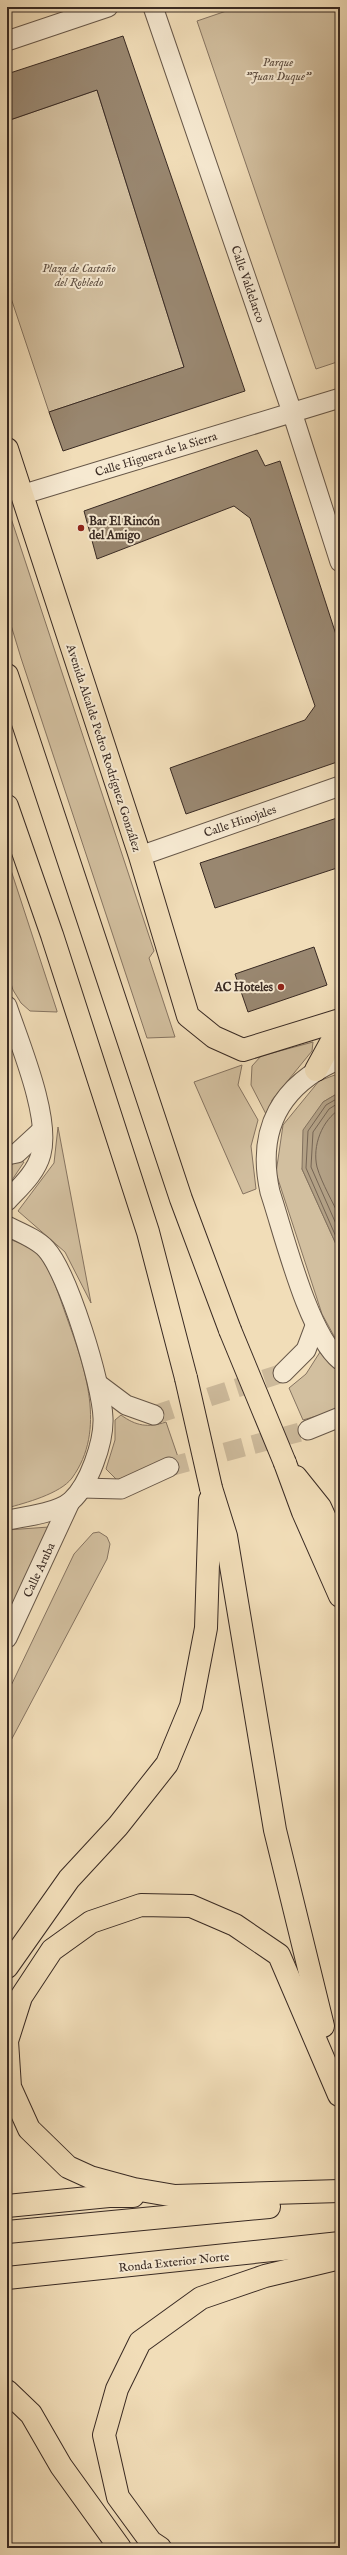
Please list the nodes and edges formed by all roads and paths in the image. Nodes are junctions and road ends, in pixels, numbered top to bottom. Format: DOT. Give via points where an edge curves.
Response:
graph roads {
  1 [pos="108,7"];
  2 [pos="153,7"];
  3 [pos="7,41"];
  4 [pos="340,398"];
  5 [pos="292,412"];
  6 [pos="7,449"];
  7 [pos="21,495"];
  8 [pos="340,562"];
  9 [pos="7,675"];
  10 [pos="340,786"];
  11 [pos="7,806"];
  12 [pos="140,856"];
  13 [pos="7,1006"];
  14 [pos="340,1020"];
  15 [pos="340,1026"];
  16 [pos="340,1060"];
  17 [pos="316,1070"];
  18 [pos="42,1130"];
  19 [pos="7,1155"];
  20 [pos="7,1200"];
  21 [pos="7,1226"];
  22 [pos="315,1326"];
  23 [pos="340,1360"];
  24 [pos="283,1373"];
  25 [pos="98,1384"];
  26 [pos="154,1415"];
  27 [pos="340,1417"];
  28 [pos="308,1430"];
  29 [pos="170,1467"];
  30 [pos="82,1488"];
  31 [pos="70,1502"];
  32 [pos="311,1509"];
  33 [pos="7,1520"];
  34 [pos="217,1537"];
  35 [pos="340,1551"];
  36 [pos="340,1596"];
  37 [pos="7,1638"];
  38 [pos="7,1967"];
  39 [pos="340,2096"];
  40 [pos="340,2191"];
  41 [pos="175,2196"];
  42 [pos="340,2199"];
  43 [pos="7,2206"];
  44 [pos="7,2232"];
  45 [pos="340,2243"];
  46 [pos="340,2258"];
  47 [pos="7,2278"];
  48 [pos="7,2391"];
  49 [pos="120,2548"];
  50 [pos="160,2548"];
  1 -- 3 [label="street"];
  2 -- 5 [label="street, Calle Valdelarco"];
  4 -- 5 [label="street, Calle Higuera de la Sierra"];
  5 -- 7 [label="street, Calle Higuera de la Sierra"];
  5 -- 8 [label="street, Calle Valdelarco"];
  6 -- 7 [label="main road, Avenida Alcalde Pedro Rodríguez González"];
  7 -- 12 [label="main road, Avenida Alcalde Pedro Rodríguez González"];
  9 -- 32 [label="main road, bridge" via="181,1199 230,1330 285,1463"];
  10 -- 12 [label="street, Calle Hinojales"];
  11 -- 34 [label="main road, bridge" via="52,935 148,1232 186,1378 211,1488"];
  12 -- 14 [label="main road, Avenida Alcalde Pedro Rodríguez González" via="188,1016 214,1037 243,1050"];
  13 -- 18 [label="street" via="36,1095"];
  15 -- 17 [label="main road"];
  16 -- 17 [label="street"];
  17 -- 22 [label="street" via="284,1101 271,1124 266,1165 270,1192"];
  18 -- 19 [label="street" via="17,1153"];
  18 -- 20 [label="street" via="41,1154 28,1180"];
  21 -- 25 [label="street" via="46,1248 58,1266"];
  22 -- 23 [label="street" via="332,1353"];
  22 -- 24 [label="street" via="306,1350"];
  25 -- 26 [label="street" via="126,1405"];
  25 -- 30 [label="street" via="103,1419 97,1453"];
  27 -- 28 [label="street"];
  29 -- 30 [label="street" via="121,1489"];
  30 -- 31 [label="street"];
  31 -- 33 [label="street" via="40,1514"];
  31 -- 37 [label="street, Calle Aruba"];
  32 -- 35 [label="main road"];
  32 -- 36 [label="main road"];
  34 -- 38 [label="main road" via="206,1628 191,1706 166,1764 118,1826 69,1880"];
  34 -- 39 [label="main road" via="275,1830"];
  39 -- 41 [label="main road" via="303,2006 279,1955 273,1950 236,1925 191,1906 141,1905 91,1922 52,1950 21,1997 7,2041 10,2087 29,2129 68,2167 97,2179"];
  40 -- 41 [label="main road"];
  41 -- 43 [label="main road" via="109,2196"];
  42 -- 44 [label="main road"];
  45 -- 47 [label="main road, Ronda Exterior Norte" via="227,2257"];
  46 -- 50 [label="main road" via="265,2276 201,2298 140,2342 117,2389 104,2436 118,2497 151,2542"];
  48 -- 49 [label="main road" via="31,2414 61,2466"];
}
